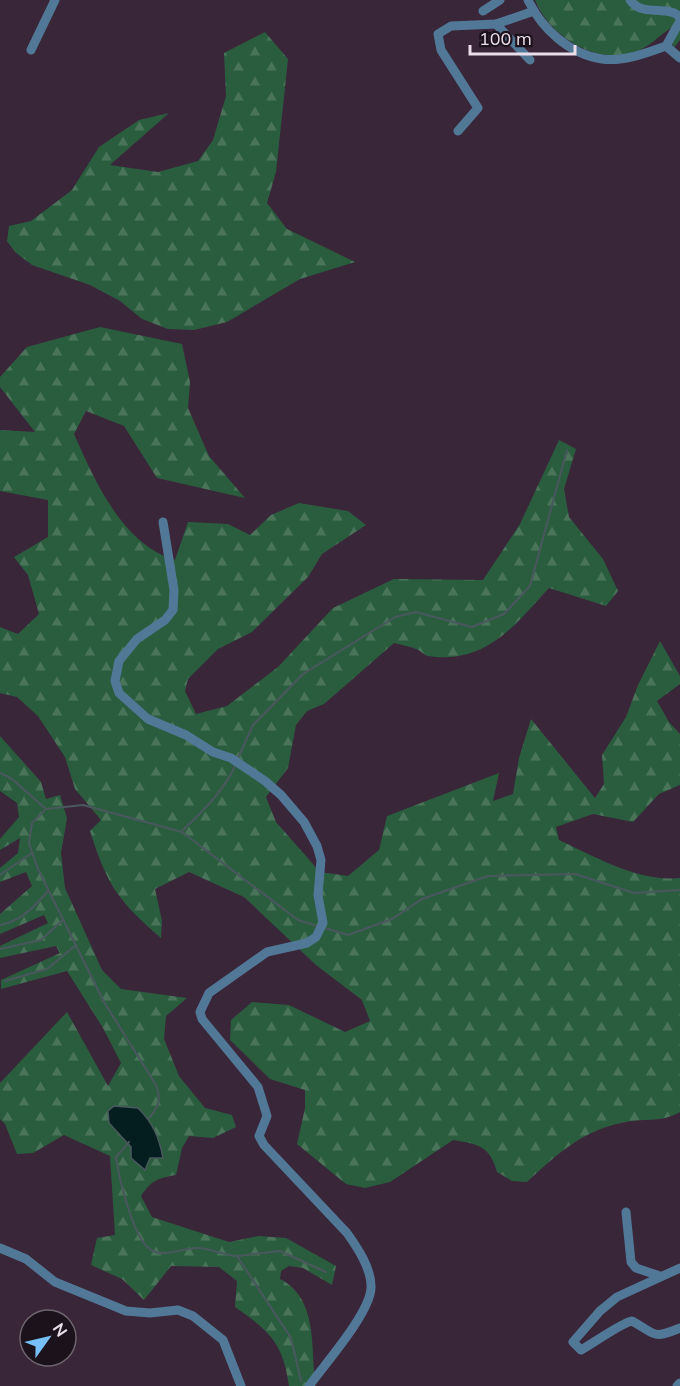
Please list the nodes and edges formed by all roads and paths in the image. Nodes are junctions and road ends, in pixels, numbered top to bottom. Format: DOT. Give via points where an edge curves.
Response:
graph roads {
  1 [pos="55,0"];
  2 [pos="500,0"];
  3 [pos="528,0"];
  4 [pos="630,0"];
  5 [pos="483,11"];
  6 [pos="534,11"];
  7 [pos="680,19"];
  8 [pos="496,24"];
  9 [pos="666,46"];
  10 [pos="31,50"];
  11 [pos="680,58"];
  12 [pos="530,60"];
  13 [pos="458,131"];
  14 [pos="163,522"];
  15 [pos="626,1212"];
  16 [pos="0,1248"];
  17 [pos="680,1268"];
  18 [pos="660,1276"];
  19 [pos="680,1328"];
  20 [pos="241,1386"];
  21 [pos="309,1386"];
  1 -- 10 [label="street"];
  2 -- 5 [label="street"];
  3 -- 6 [label="street"];
  4 -- 7 [label="street" via="639,9 674,13"];
  6 -- 8 [label="street"];
  6 -- 9 [label="street" via="541,23 561,40 602,59"];
  7 -- 9 [label="street"];
  8 -- 12 [label="street"];
  8 -- 13 [label="street" via="451,26 438,34 441,50 478,108"];
  9 -- 11 [label="street"];
  14 -- 21 [label="street" via="174,590 173,610 126,652 117,670 119,693 148,719 247,767 286,800 317,846 323,923 316,937 307,943 267,952 214,989 205,998 201,1017 258,1087 267,1116 259,1136 264,1145 347,1233 364,1262 371,1287 368,1302"];
  15 -- 18 [label="street" via="631,1262 636,1268"];
  16 -- 20 [label="street" via="26,1259 55,1281 120,1309 139,1313 178,1310 193,1316 223,1340"];
  17 -- 18 [label="street"];
  18 -- 19 [label="street" via="617,1297 573,1342 581,1350 632,1321 658,1336"];
}
